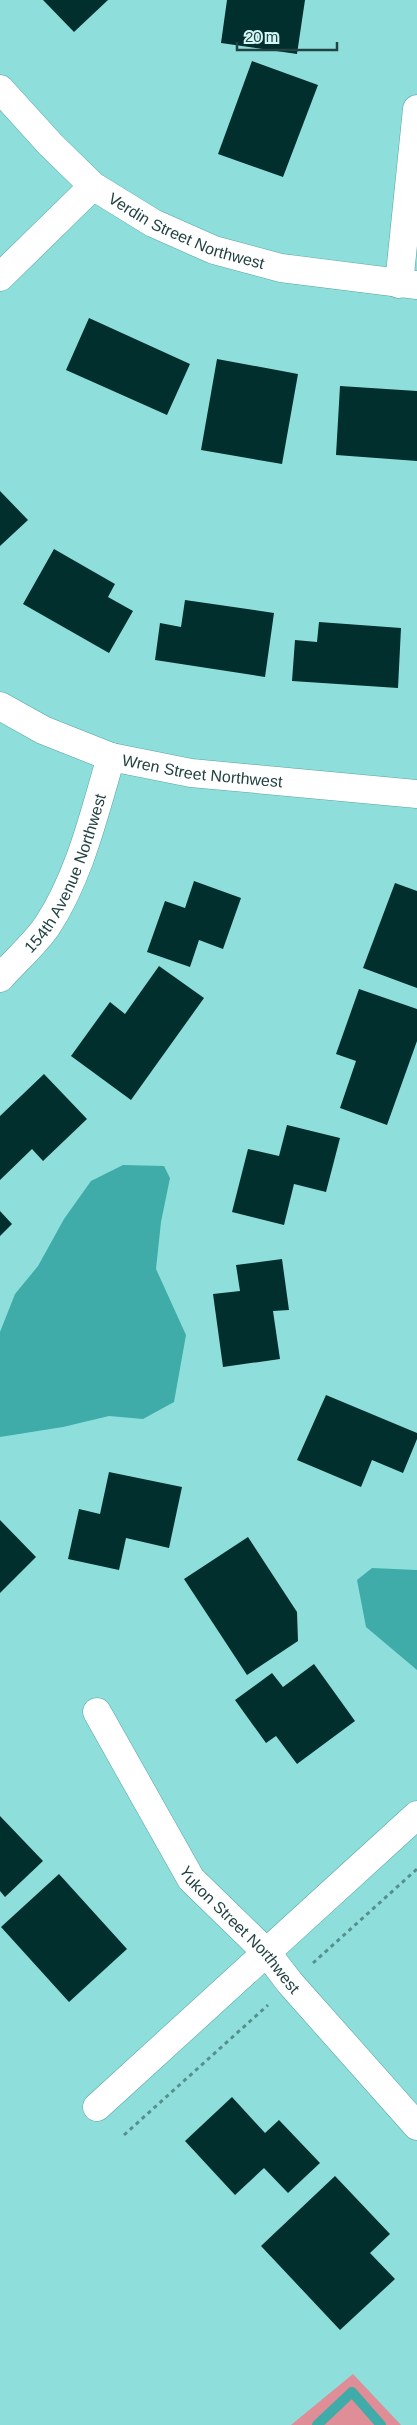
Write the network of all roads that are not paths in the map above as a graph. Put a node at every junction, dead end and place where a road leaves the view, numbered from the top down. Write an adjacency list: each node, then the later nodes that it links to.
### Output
1 (0, 89): 3 (street, Verdin Street Northwest)
2 (417, 109): 5 (street)
3 (93, 186): 4 (street); 5 (street, Verdin Street Northwest)
4 (0, 277)
5 (408, 285)
6 (0, 706): 7 (street, Wren Street Northwest)
7 (111, 757): 8 (street, Wren Street Northwest); 9 (street, 154th Avenue Northwest)
8 (417, 794)
9 (0, 978)
10 (97, 1712): 12 (street, Yukon Street Northwest)
11 (417, 1815): 12 (street)
12 (268, 1953): 13 (street); 14 (street, Yukon Street Northwest)
13 (97, 2107)
14 (417, 2126)

